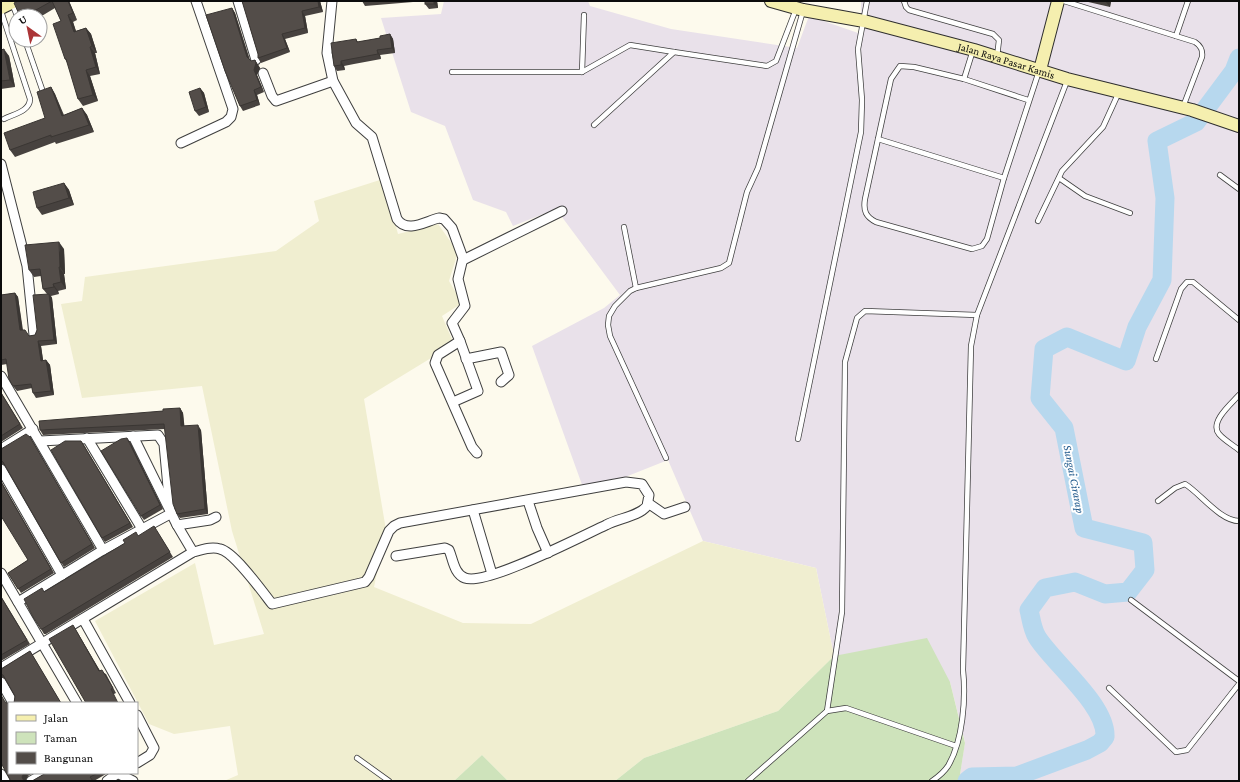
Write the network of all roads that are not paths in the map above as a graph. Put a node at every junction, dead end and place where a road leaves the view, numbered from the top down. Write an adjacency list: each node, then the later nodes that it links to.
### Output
1 (196, 1): 37 (street)
2 (238, 1): 21 (street)
3 (332, 1): 28 (street)
4 (771, 1): 12 (main road, Jalan Raya Pasar Kamis)
5 (867, 1): 15 (lane)
6 (904, 1): 20 (lane)
7 (1058, 1): 22 (main road)
8 (1064, 1): 11 (lane)
9 (1188, 1): 16 (lane)
10 (14, 2): 13 (main road)
11 (1074, 2): 16 (lane)
12 (800, 9): 15 (main road, Jalan Raya Pasar Kamis); 19 (lane); 48 (lane)
13 (1, 10): 33 (lane)
14 (584, 15): 24 (lane)
15 (864, 21): 18 (main road, Jalan Raya Pasar Kamis); 62 (lane)
16 (1176, 36): 32 (lane)
17 (28, 48): 30 (lane)
18 (974, 50): 20 (main road, Jalan Raya Pasar Kamis); 26 (lane)
19 (674, 52): 24 (lane); 34 (lane)
20 (997, 57): 22 (main road, Jalan Raya Pasar Kamis)
21 (256, 60)
22 (1040, 70): 27 (main road, Jalan Raya Pasar Kamis); 31 (lane)
23 (452, 72): 24 (lane)
24 (582, 72)
25 (263, 73): 28 (street)
26 (964, 79): 31 (lane); 36 (lane)
27 (1067, 79): 29 (main road, Jalan Raya Pasar Kamis); 49 (lane)
28 (333, 81): 47 (street)
29 (1119, 91): 32 (main road, Jalan Raya Pasar Kamis); 41 (lane)
30 (43, 92)
31 (1028, 100): 40 (lane)
32 (1187, 109): 35 (main road, Jalan Raya Pasar Kamis)
33 (4, 118)
34 (594, 125)
35 (1239, 126)
36 (878, 139): 40 (lane); 40 (lane)
37 (181, 143)
38 (1, 164): 51 (street)
39 (1220, 175): 42 (lane)
40 (1004, 178)
41 (1058, 178): 44 (lane); 45 (lane)
42 (1239, 189)
43 (562, 211): 47 (street)
44 (1130, 213)
45 (1038, 221)
46 (624, 227): 48 (lane)
47 (463, 260): 52 (street)
48 (636, 288): 67 (lane)
49 (977, 315): 97 (lane); 99 (lane)
50 (1239, 320): 54 (lane)
51 (34, 335)
52 (460, 341): 53 (street); 58 (street)
53 (466, 359): 56 (street); 58 (street)
54 (1156, 360)
55 (1, 376): 59 (street)
56 (501, 382)
57 (1239, 395): 65 (lane)
58 (453, 402): 66 (street)
59 (33, 429): 63 (street); 64 (street)
60 (133, 436): 61 (street); 74 (street); 74 (street)
61 (87, 438): 63 (street); 78 (street)
62 (798, 439)
63 (40, 441): 79 (street)
64 (1, 449)
65 (1239, 450)
66 (477, 453)
67 (666, 458)
68 (1, 468): 85 (street)
69 (528, 501): 71 (street); 73 (street); 81 (street)
70 (1158, 501): 76 (lane)
71 (648, 503): 72 (street); 81 (street)
72 (685, 507)
73 (474, 510): 80 (street); 84 (street)
74 (171, 511): 77 (street); 78 (street)
75 (216, 517): 77 (street)
76 (1239, 521)
77 (176, 525): 80 (street)
78 (142, 529): 79 (street)
79 (103, 550): 85 (street)
80 (193, 552): 88 (street)
81 (548, 553): 84 (street)
82 (396, 556): 84 (street)
83 (1, 573): 87 (street)
84 (492, 574)
85 (62, 575): 87 (street)
86 (1131, 600): 92 (lane)
87 (18, 602): 89 (street)
88 (83, 619): 89 (street); 96 (street)
89 (43, 643): 90 (street); 95 (street)
90 (1, 668)
91 (1, 682): 94 (street)
92 (1239, 682): 93 (lane)
93 (1109, 688)
94 (12, 702)
95 (76, 702)
96 (129, 702)
97 (827, 711): 99 (lane); 111 (lane)
98 (138, 716): 101 (street)
99 (956, 746): 112 (lane)
100 (357, 758): 110 (lane)
101 (138, 762)
102 (1, 774): 106 (street)
103 (43, 774): 107 (street)
104 (118, 774): 108 (street)
105 (121, 774): 109 (street)
106 (5, 781)
107 (32, 781)
108 (107, 781)
109 (133, 781)
110 (389, 781)
111 (748, 781)
112 (932, 781)

